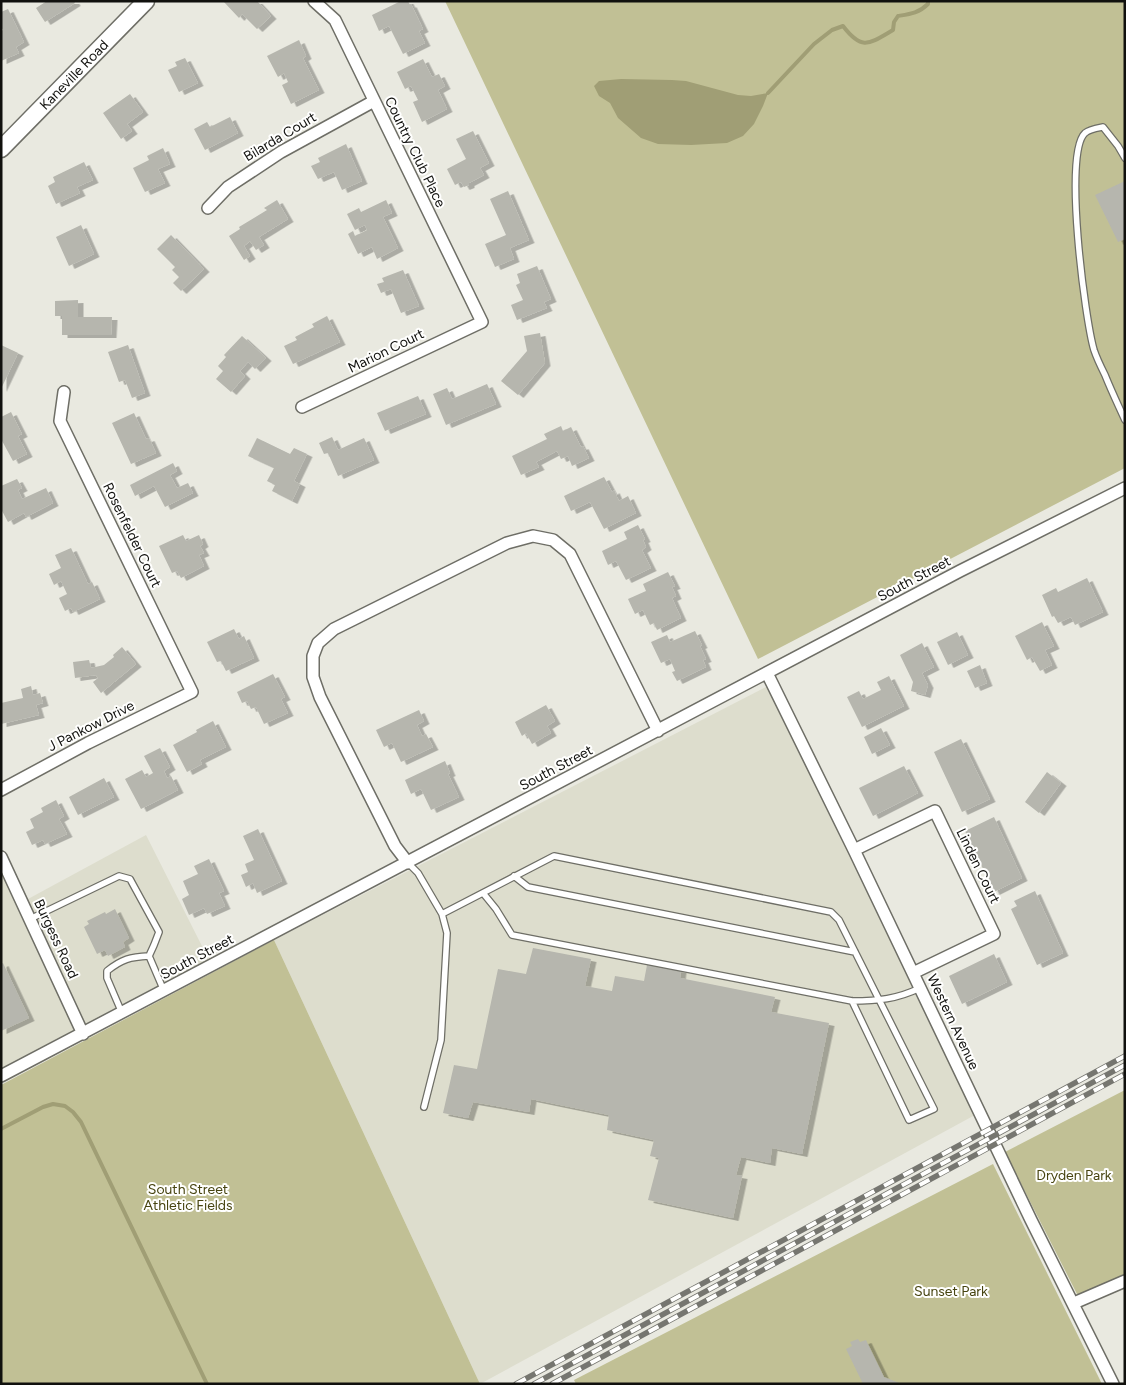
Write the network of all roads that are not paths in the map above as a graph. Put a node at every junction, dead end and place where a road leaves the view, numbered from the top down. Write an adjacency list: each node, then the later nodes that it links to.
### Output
1 (146, 1): 4 (main road, Kaneville Road)
2 (314, 1): 3 (street, Country Club Place)
3 (374, 101): 6 (street, Bilarda Court); 7 (street, Country Club Place)
4 (1, 149)
5 (1125, 158): 10 (lane)
6 (208, 208)
7 (482, 322): 9 (street, Marion Court)
8 (64, 392): 13 (street, Rosenfelder Court)
9 (302, 407)
10 (1125, 420)
11 (1125, 488): 12 (street, South Street)
12 (768, 673): 14 (street, South Street); 16 (street, Western Avenue)
13 (191, 689): 15 (street, J Pankow Drive)
14 (658, 731): 18 (street, South Street); 18 (street)
15 (1, 790)
16 (854, 850): 25 (street, Western Avenue); 25 (street, Linden Court)
17 (1, 857): 22 (street, Burgess Road)
18 (408, 863): 21 (lane); 27 (street, South Street)
19 (514, 876): 20 (lane); 23 (lane); 23 (lane)
20 (483, 892): 21 (lane); 29 (lane)
21 (442, 914): 33 (lane)
22 (30, 919): 24 (lane); 31 (street, Burgess Road)
23 (855, 952): 28 (lane)
24 (149, 956): 27 (lane); 30 (lane)
25 (913, 973): 26 (street, Western Avenue)
26 (920, 988): 28 (lane); 35 (street, Western Avenue)
27 (164, 991): 30 (street, South Street)
28 (879, 1000): 29 (lane); 29 (lane)
29 (852, 1002)
30 (122, 1013): 31 (street, South Street)
31 (83, 1034): 32 (street, South Street)
32 (1, 1076)
33 (424, 1107)
34 (1125, 1281): 35 (street)
35 (1074, 1303): 36 (street, Western Avenue)
36 (1113, 1384)

